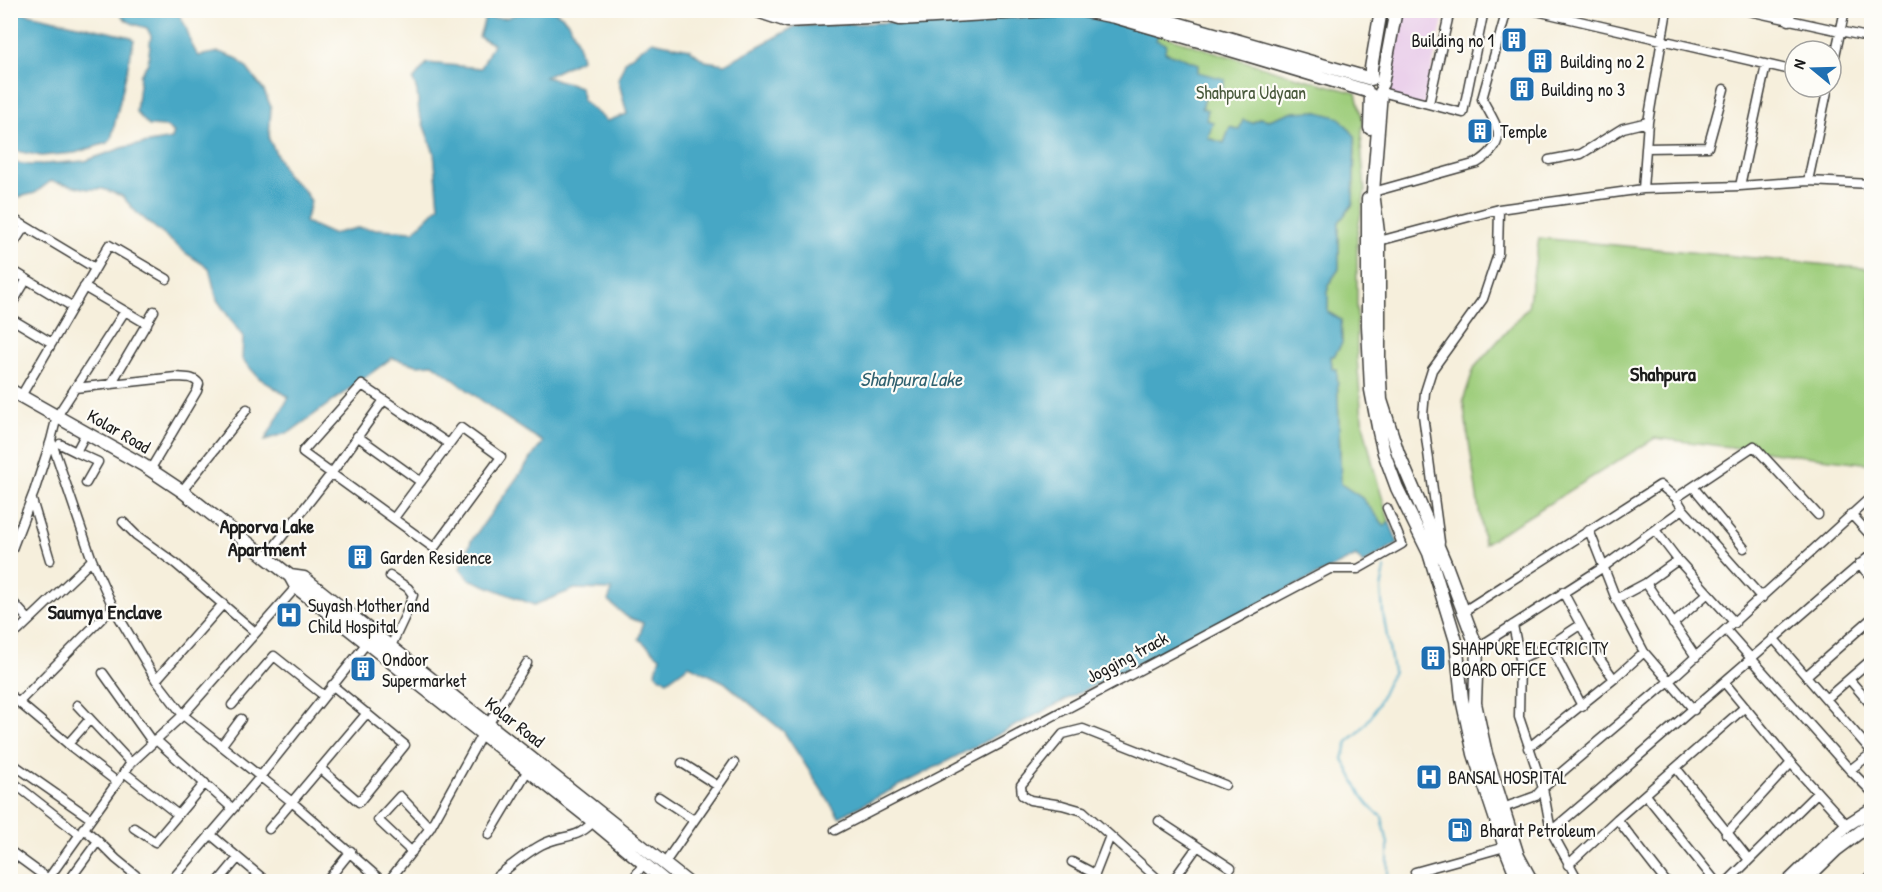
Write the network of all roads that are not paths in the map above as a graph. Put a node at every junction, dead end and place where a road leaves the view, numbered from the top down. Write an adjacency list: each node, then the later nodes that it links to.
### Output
1 (754, 10): 15 (street)
2 (1053, 10): 16 (street)
3 (1079, 10): 24 (street)
4 (1131, 10): 24 (street)
5 (1381, 10): 24 (street)
6 (1396, 10): 24 (street)
7 (1450, 10): 27 (street)
8 (1484, 10): 27 (street)
9 (1507, 10): 35 (street)
10 (1532, 10): 21 (street)
11 (1667, 10): 21 (street)
12 (1744, 10): 17 (street)
13 (1792, 10): 17 (street)
14 (1845, 10): 18 (street)
15 (772, 14): 16 (street)
16 (897, 14)
17 (1789, 21): 18 (street)
18 (1841, 31): 19 (street); 20 (street)
19 (1872, 38)
20 (1839, 39)
21 (1661, 40): 22 (street); 28 (street)
22 (1766, 64): 23 (street); 33 (street)
23 (1783, 68)
24 (1374, 88): 27 (street); 35 (street); 85 (street)
25 (1724, 89): 29 (street)
26 (1825, 99): 31 (street)
27 (1429, 103)
28 (1648, 122): 29 (street); 30 (street)
29 (1646, 148): 34 (street)
30 (1549, 160)
31 (1808, 181): 32 (street); 33 (street)
32 (1871, 184)
33 (1740, 186): 34 (street)
34 (1643, 189): 36 (street)
35 (1373, 192): 39 (street)
36 (1499, 209): 39 (street); 85 (street)
37 (10, 217): 38 (street)
38 (25, 226): 40 (street); 41 (street)
39 (1379, 241): 85 (street)
40 (10, 249)
41 (95, 268): 44 (street); 45 (street)
42 (10, 269): 43 (street)
43 (27, 279): 46 (street); 47 (street)
44 (167, 279)
45 (84, 287): 47 (street); 48 (street)
46 (10, 307)
47 (73, 307): 52 (street)
48 (125, 311): 51 (street); 54 (street)
49 (154, 311): 51 (street)
50 (10, 318): 52 (street)
51 (147, 324): 53 (street)
52 (52, 343): 55 (street)
53 (111, 384): 54 (street); 65 (street)
54 (75, 388): 58 (street)
55 (13, 391): 58 (street, Kolar Road)
56 (384, 400): 60 (street); 63 (street); 66 (street)
57 (247, 409): 70 (street)
58 (57, 417): 59 (street, Kolar Road); 61 (street)
59 (86, 433): 64 (street); 65 (street, Kolar Road)
60 (357, 436): 66 (street); 67 (street)
61 (51, 440): 73 (street); 89 (street)
62 (60, 444): 64 (street)
63 (449, 444): 67 (street); 78 (street)
64 (76, 452): 68 (street)
65 (150, 470): 70 (street, Kolar Road)
66 (331, 474): 78 (street); 87 (street)
67 (421, 482): 78 (street)
68 (86, 483)
69 (1694, 488): 72 (street); 77 (street); 83 (street)
70 (182, 491): 87 (street, Kolar Road)
71 (1872, 496): 76 (street)
72 (1676, 498): 75 (street); 80 (street)
73 (32, 500): 84 (street); 88 (street)
74 (1387, 508): 189 (street, Jogging track)
75 (1683, 509): 81 (street); 99 (street)
76 (1851, 514): 82 (street); 99 (street)
77 (1818, 515)
78 (394, 518)
79 (123, 522): 102 (street)
80 (1589, 530): 92 (street); 104 (street)
81 (1655, 530): 90 (street); 92 (street)
82 (1872, 537)
83 (1744, 548)
84 (10, 554)
85 (1435, 554): 104 (street); 198 (street)
86 (1872, 554): 91 (street)
87 (266, 557): 95 (street, Kolar Road)
88 (50, 560)
89 (92, 560): 103 (street); 106 (street)
90 (1678, 561): 96 (street); 98 (street)
91 (1859, 564): 94 (street); 115 (street)
92 (1602, 568): 97 (street); 101 (street)
93 (390, 576): 117 (street)
94 (1872, 578)
95 (297, 580): 112 (street); 114 (street, Kolar Road)
96 (1646, 583): 101 (street); 108 (street)
97 (1563, 592): 109 (street); 110 (street)
98 (1707, 594): 107 (street); 108 (street)
99 (1762, 598): 107 (street)
100 (10, 599): 106 (street)
101 (1616, 599): 119 (street)
102 (223, 604): 112 (street); 129 (street)
103 (113, 607): 129 (street); 136 (street)
104 (1464, 611): 118 (street)
105 (1872, 618): 126 (street)
106 (29, 620): 113 (street)
107 (1735, 623): 111 (street)
108 (1672, 624): 120 (street)
109 (1513, 625): 118 (street); 122 (street)
110 (1580, 625): 116 (street); 127 (street)
111 (1726, 630): 120 (street); 121 (street)
112 (255, 632): 144 (street)
113 (14, 635)
114 (371, 638): 117 (street, Kolar Road); 132 (street); 147 (street, Kolar Road)
115 (1773, 638): 121 (street); 126 (street)
116 (1550, 645): 122 (street); 139 (street)
117 (391, 646): 147 (street, Kolar Road)
118 (1477, 648): 176 (street)
119 (1644, 652): 127 (street); 130 (street)
120 (1696, 657): 130 (street)
121 (1750, 658): 131 (street); 161 (street)
122 (1520, 659): 151 (street)
123 (1872, 659): 128 (street)
124 (527, 663): 147 (street)
125 (103, 673): 148 (street)
126 (1806, 676): 135 (street)
127 (1614, 679): 139 (street)
128 (1849, 679): 135 (street); 140 (street)
129 (156, 680): 144 (street)
130 (1668, 682): 142 (street); 169 (street)
131 (1724, 682): 141 (street); 142 (street)
132 (332, 685): 134 (street); 143 (street)
133 (10, 695): 136 (street)
134 (323, 695): 138 (street); 163 (street)
135 (1826, 699): 152 (street)
136 (19, 702): 149 (street)
137 (77, 705): 145 (street)
138 (232, 705)
139 (1582, 706): 151 (street)
140 (1872, 706)
141 (1745, 707): 156 (street); 159 (street)
142 (1694, 710): 191 (street)
143 (367, 713): 158 (street); 158 (street)
144 (183, 715): 148 (street); 150 (street)
145 (90, 719): 149 (street); 154 (street)
146 (241, 719): 150 (street)
147 (485, 729): 160 (street, Kolar Road); 179 (street, Kolar Road); 187 (street)
148 (154, 741): 154 (street); 166 (street)
149 (68, 744): 165 (street)
150 (221, 746): 163 (street)
151 (1528, 748): 169 (street)
152 (1872, 752): 161 (street)
153 (10, 762): 180 (street)
154 (131, 763): 162 (street)
155 (682, 763): 168 (street)
156 (1791, 763): 171 (street); 193 (street)
157 (734, 764): 168 (street)
158 (320, 768): 174 (street)
159 (1676, 768): 172 (street); 193 (street)
160 (528, 770): 179 (street, Kolar Road); 194 (street)
161 (1850, 770): 170 (street)
162 (124, 772): 165 (street); 178 (street)
163 (260, 777): 174 (street); 175 (street)
164 (10, 780): 190 (street)
165 (117, 782): 180 (street)
166 (205, 783): 175 (street); 178 (street)
167 (1225, 785): 195 (street)
168 (718, 786): 182 (street)
169 (1543, 788): 176 (street); 191 (street)
170 (1872, 792)
171 (1817, 793): 185 (street); 203 (street)
172 (1646, 795): 181 (street); 230 (street)
173 (658, 797): 182 (street)
174 (291, 802): 188 (street); 200 (street)
175 (232, 808): 192 (street)
176 (1503, 808): 227 (street)
177 (1872, 809): 185 (street)
178 (177, 814): 186 (street)
179 (597, 817): 205 (street, Kolar Road); 206 (street, Kolar Road); 220 (street)
180 (90, 818): 190 (street)
181 (1617, 819): 207 (street); 229 (street)
182 (694, 820): 206 (street)
183 (1159, 821): 197 (street)
184 (1872, 823): 233 (street)
185 (1847, 825): 232 (street)
186 (134, 828)
187 (430, 828): 201 (street); 201 (street)
188 (269, 829)
189 (835, 830)
190 (81, 831): 196 (street); 212 (street)
191 (1551, 831): 207 (street)
192 (210, 834): 202 (street); 216 (street)
193 (1726, 834): 203 (street)
194 (489, 836)
195 (1110, 836): 210 (street); 224 (street)
196 (98, 841): 213 (street); 215 (street)
197 (1197, 847): 208 (street); 225 (street)
198 (1504, 847): 209 (street); 226 (street)
199 (10, 851): 212 (street)
200 (351, 851): 218 (street); 219 (street)
201 (412, 852): 219 (street)
202 (238, 858): 214 (street); 217 (street)
203 (1749, 860): 231 (street)
204 (1072, 862): 210 (street)
205 (644, 863): 221 (street); 222 (street, Kolar Road)
206 (664, 864): 223 (street, Kolar Road)
207 (1568, 865): 228 (street)
208 (1232, 868)
209 (1415, 872)
210 (1094, 878)
211 (1872, 879): 234 (street)
212 (50, 880)
213 (143, 881)
214 (265, 881)
215 (68, 882)
216 (170, 882)
217 (218, 882)
218 (326, 882)
219 (386, 882)
220 (490, 882)
221 (631, 882)
222 (666, 882)
223 (687, 882)
224 (1161, 882)
225 (1172, 882)
226 (1519, 882)
227 (1532, 882)
228 (1579, 882)
229 (1666, 882)
230 (1716, 882)
231 (1727, 882)
232 (1788, 882)
233 (1803, 882)
234 (1865, 882)

